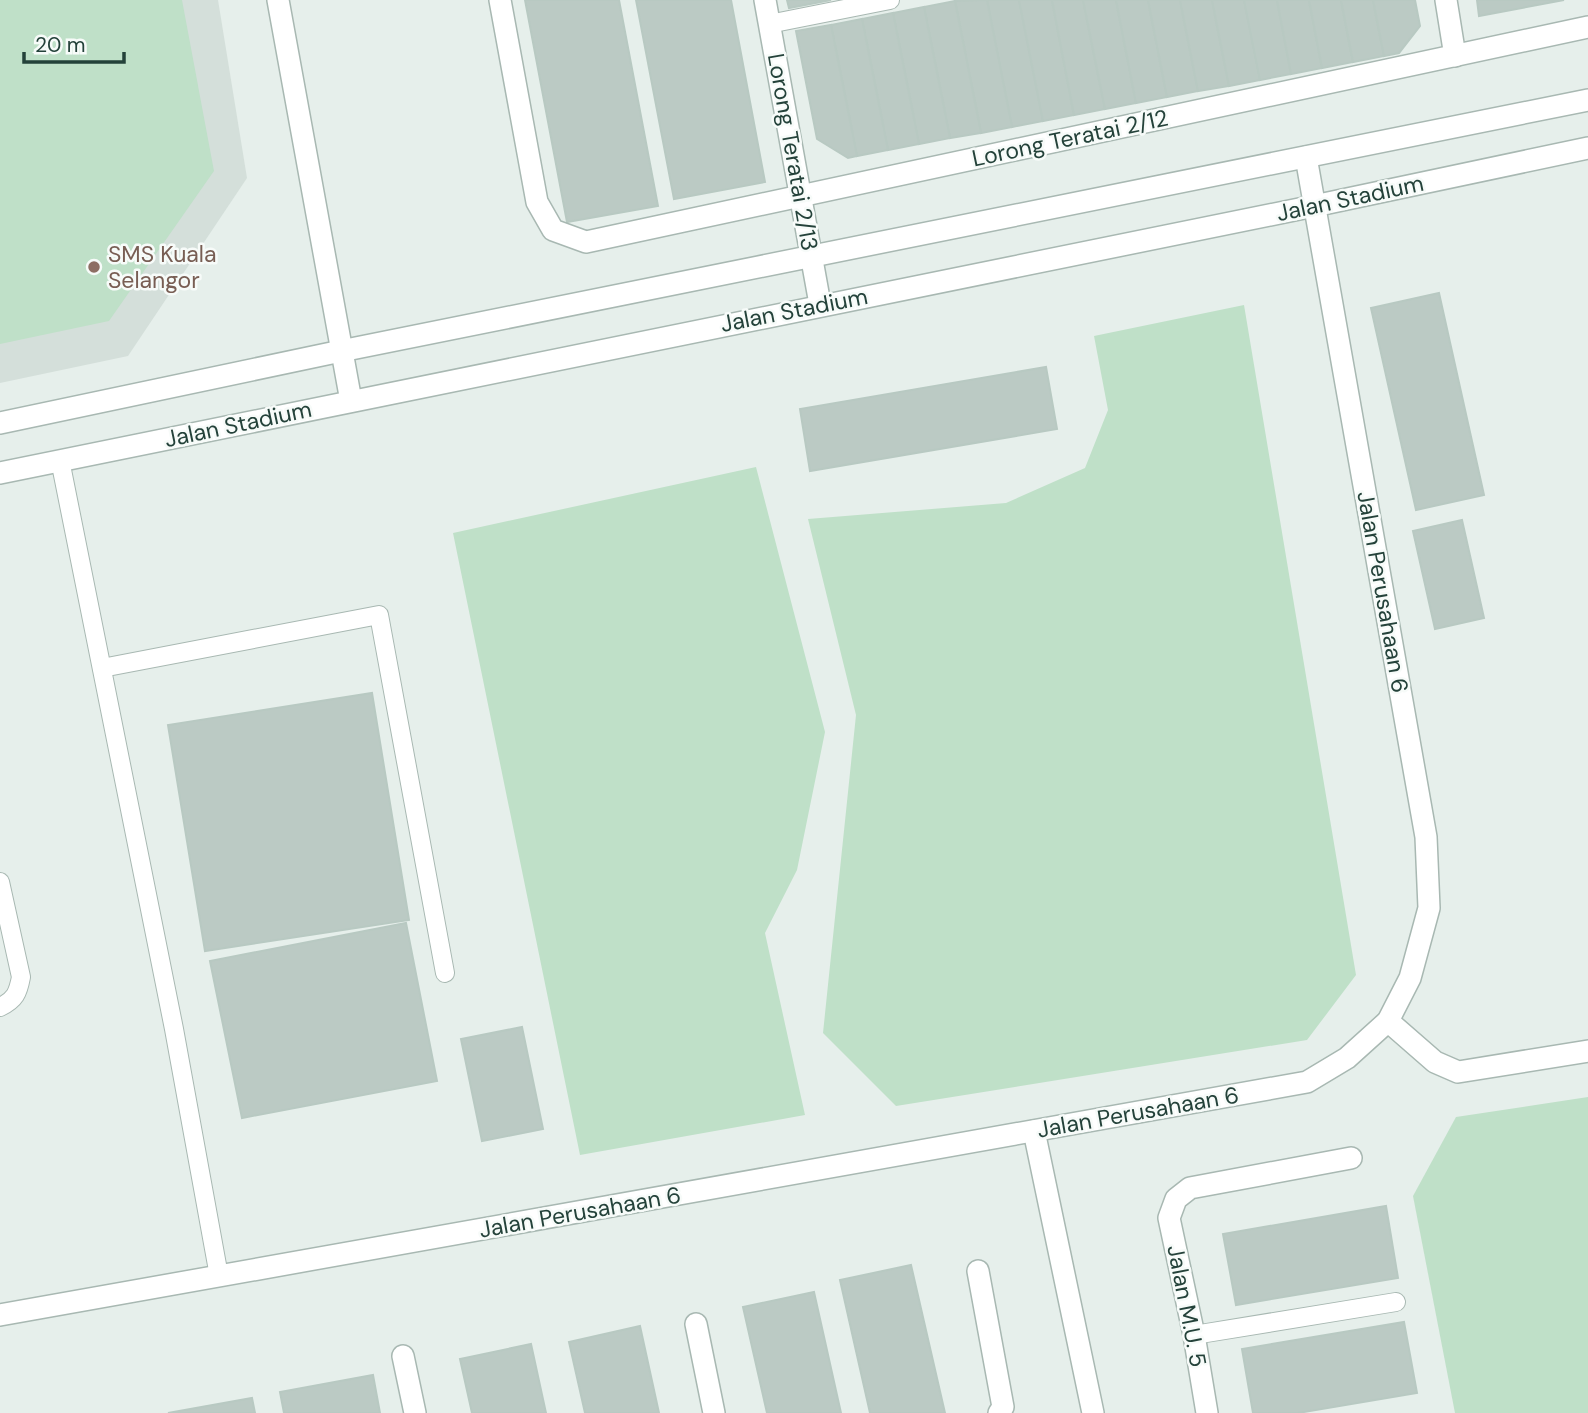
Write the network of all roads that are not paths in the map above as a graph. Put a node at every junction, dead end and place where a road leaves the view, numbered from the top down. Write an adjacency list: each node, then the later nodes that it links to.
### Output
1 (278, 0): 16 (street)
2 (500, 0): 12 (street, Lorong Teratai 2/12)
3 (765, 0): 6 (street, Lorong Teratai 2/13)
4 (890, 0): 6 (lane)
5 (1446, 0): 8 (street)
6 (769, 24): 12 (street, Lorong Teratai 2/13)
7 (1588, 27): 8 (street, Lorong Teratai 2/12)
8 (1455, 56): 12 (street, Lorong Teratai 2/12)
9 (1588, 100): 11 (street)
10 (1588, 148): 13 (street, Jalan Stadium)
11 (1306, 157): 13 (street, Jalan Perusahaan 6); 14 (street)
12 (801, 196): 14 (street, Lorong Teratai 2/13)
13 (1314, 206): 15 (street, Jalan Stadium); 25 (street, Jalan Perusahaan 6)
14 (812, 256): 15 (street, Lorong Teratai 2/13); 16 (street)
15 (820, 304): 17 (street, Jalan Stadium)
16 (341, 351): 17 (street); 18 (street)
17 (351, 401): 19 (street, Jalan Stadium)
18 (0, 423)
19 (60, 460): 20 (street, Jalan Stadium); 21 (lane)
20 (0, 473)
21 (102, 667): 23 (lane); 30 (lane)
22 (0, 882): 24 (lane)
23 (444, 973)
24 (0, 1007)
25 (1388, 1021): 26 (street); 27 (street, Jalan Perusahaan 6)
26 (1588, 1051)
27 (1034, 1131): 30 (street, Jalan Perusahaan 6); 39 (street)
28 (1351, 1158): 34 (street, Jalan M.U. 5)
29 (978, 1271): 38 (street)
30 (219, 1276): 32 (street, Jalan Perusahaan 6)
31 (1396, 1302): 34 (lane)
32 (0, 1315)
33 (696, 1324): 37 (street)
34 (1194, 1335): 40 (street, Jalan M.U. 5)
35 (403, 1356): 36 (street)
36 (415, 1413)
37 (714, 1413)
38 (999, 1413)
39 (1093, 1413)
40 (1207, 1413)

